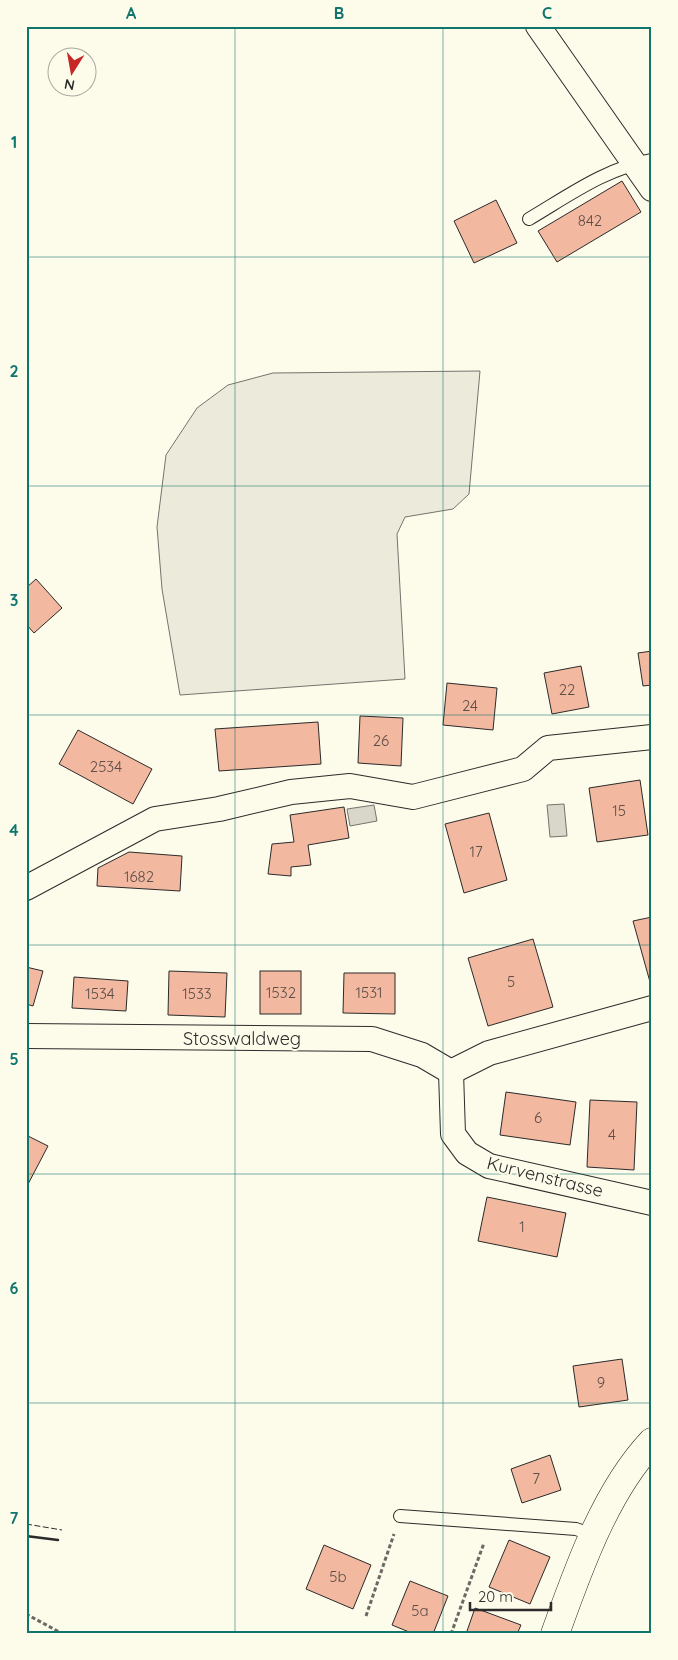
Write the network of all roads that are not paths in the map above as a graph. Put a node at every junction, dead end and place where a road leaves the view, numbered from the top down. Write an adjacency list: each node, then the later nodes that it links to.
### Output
1 (538, 26): 2 (street)
2 (643, 161): 3 (street); 4 (lane)
3 (652, 189)
4 (529, 219)
5 (652, 737): 6 (street)
6 (26, 888)
7 (652, 1008): 9 (street)
8 (26, 1036): 9 (street, Stosswaldweg)
9 (451, 1072): 10 (street, Kurvenstrasse)
10 (652, 1203)
11 (652, 1442): 13 (street)
12 (400, 1516): 13 (lane)
13 (594, 1535): 14 (street)
14 (555, 1634)

